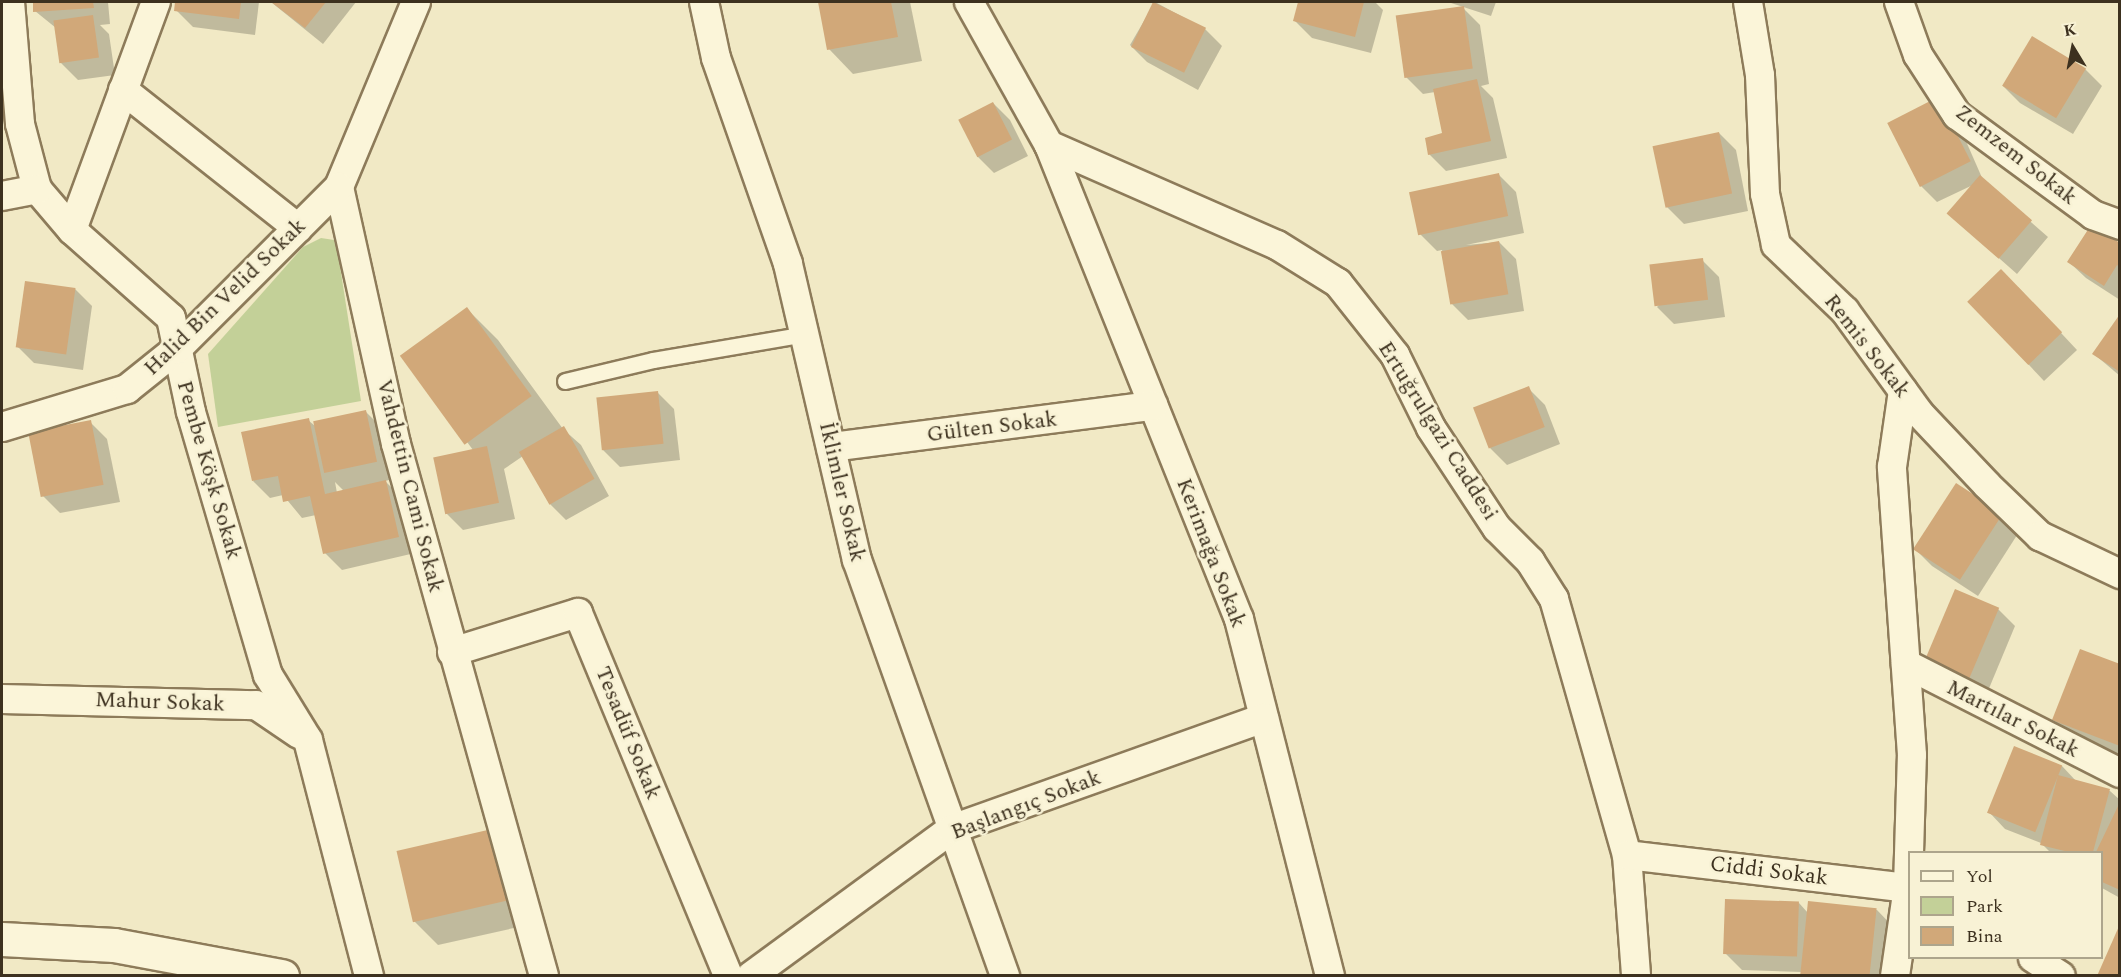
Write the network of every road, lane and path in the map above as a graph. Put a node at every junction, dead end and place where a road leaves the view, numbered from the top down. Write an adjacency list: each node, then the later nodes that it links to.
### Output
1 (10, 2): 9 (street, Pembe Köşk Sokak)
2 (156, 2): 8 (street)
3 (416, 2): 11 (street)
4 (704, 2): 17 (street, İklimler Sokak)
5 (969, 2): 10 (street)
6 (1748, 2): 20 (street, Remis Sokak)
7 (1899, 2): 14 (street, Zemzem Sokak)
8 (123, 90): 15 (street); 16 (street)
9 (10, 120): 12 (street, Pembe Köşk Sokak)
10 (1050, 145): 21 (street, Kerimağa Sokak); 33 (street, Ertuğrulgazi Caddesi)
11 (339, 187): 15 (street, Halid Bin Velid Sokak); 25 (street, Vahdettin Cami Sokak)
12 (38, 189): 13 (street); 16 (street, Pembe Köşk Sokak)
13 (2, 196)
14 (2120, 225)
15 (298, 228): 18 (street, Halid Bin Velid Sokak)
16 (72, 230): 18 (street, Pembe Köşk Sokak)
17 (805, 333): 19 (lane); 23 (street, İklimler Sokak)
18 (177, 349): 22 (street, Halid Bin Velid Sokak); 29 (street, Pembe Köşk Sokak)
19 (565, 381)
20 (1903, 391): 24 (street, Remis Sokak); 26 (street)
21 (1153, 406): 23 (street, Gülten Sokak); 28 (street, Kerimağa Sokak)
22 (2, 427)
23 (831, 447): 31 (street, İklimler Sokak)
24 (2120, 574)
25 (452, 652): 40 (street, Vahdettin Cami Sokak); 41 (street, Tesadüf Sokak)
26 (1906, 664): 30 (street, Martılar Sokak); 32 (street)
27 (2, 699): 29 (street, Mahur Sokak)
28 (1264, 718): 31 (street, Başlangıç Sokak); 44 (street, Kerimağa Sokak)
29 (308, 740): 39 (street, Pembe Köşk Sokak)
30 (2120, 773)
31 (952, 829): 42 (street, Başlangıç Sokak); 43 (street, İklimler Sokak)
32 (1910, 851)
33 (1627, 855): 34 (street, Ciddi Sokak); 45 (street, Ertuğrulgazi Caddesi)
34 (1908, 887)
35 (1908, 893): 46 (street)
36 (2, 939): 38 (street)
37 (2036, 959): 47 (street)
38 (282, 975)
39 (369, 975)
40 (544, 975)
41 (728, 975)
42 (751, 975)
43 (1005, 975)
44 (1330, 975)
45 (1636, 975)
46 (1895, 975)
47 (2061, 975)

